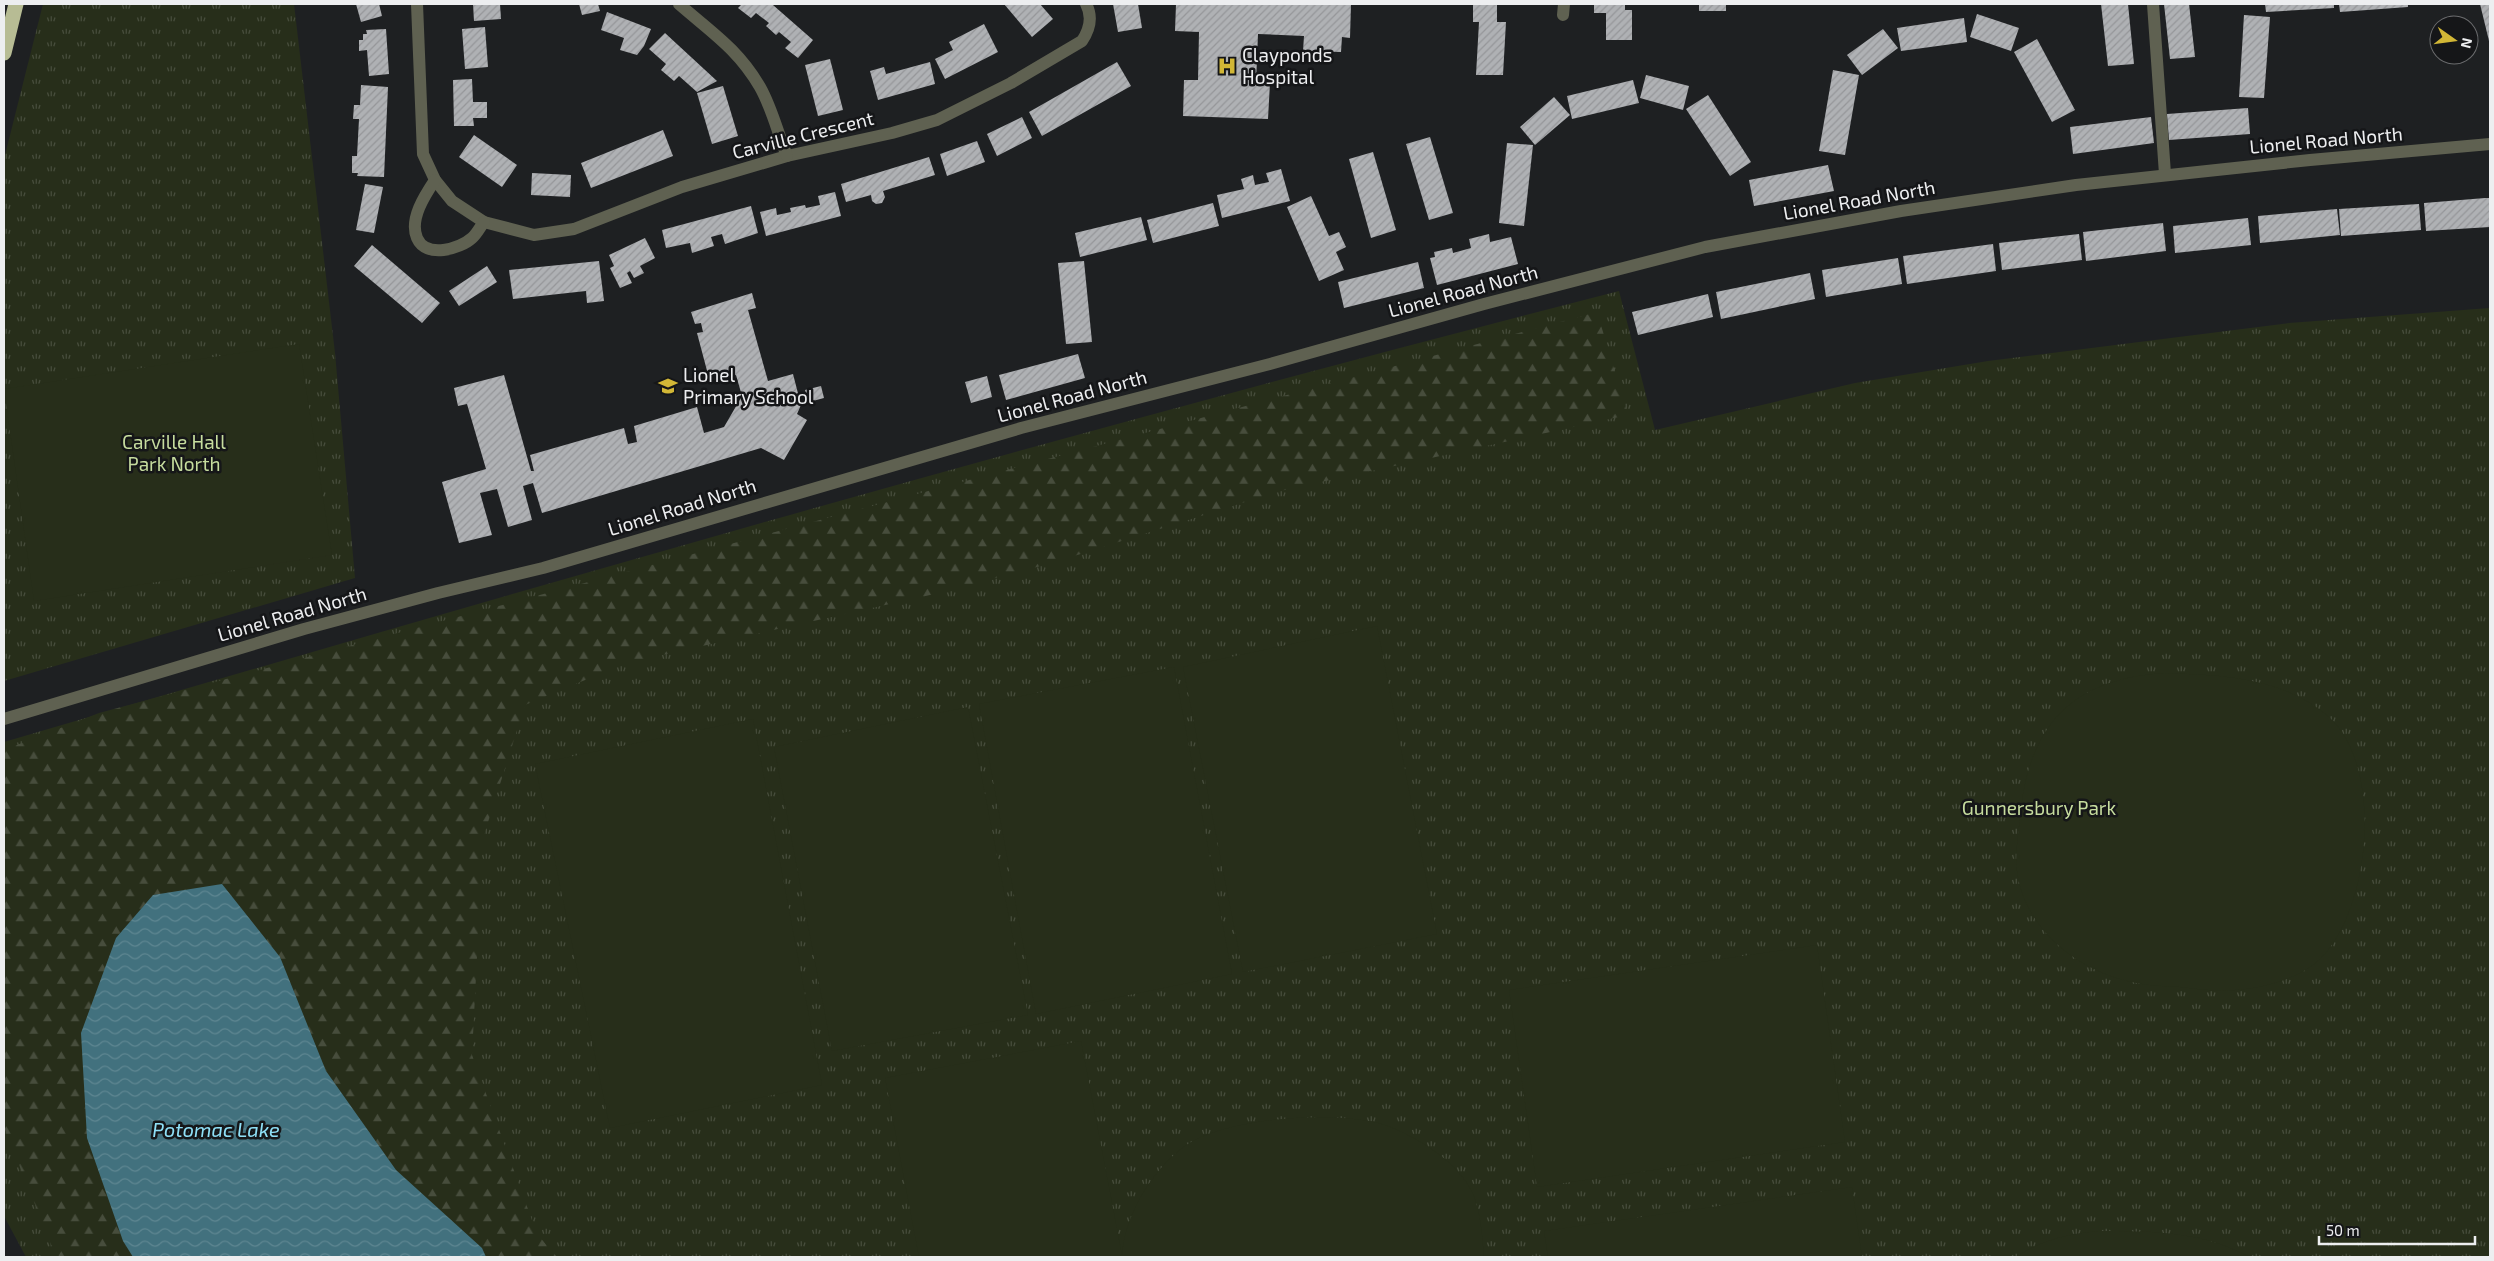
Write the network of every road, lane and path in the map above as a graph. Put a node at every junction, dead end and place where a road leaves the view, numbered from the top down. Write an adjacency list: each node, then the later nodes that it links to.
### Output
1 (16, 4): 6 (highway)
2 (417, 4): 10 (street, Carville Crescent)
3 (679, 4): 8 (street)
4 (1086, 4): 8 (street, Carville Crescent)
5 (2153, 4): 9 (street)
6 (4, 53)
7 (2490, 144): 9 (street, Lionel Road North)
8 (787, 156): 11 (street, Carville Crescent)
9 (2165, 174): 12 (street, Lionel Road North)
10 (435, 180): 11 (street, Carville Crescent); 11 (street)
11 (484, 222)
12 (4, 719)

